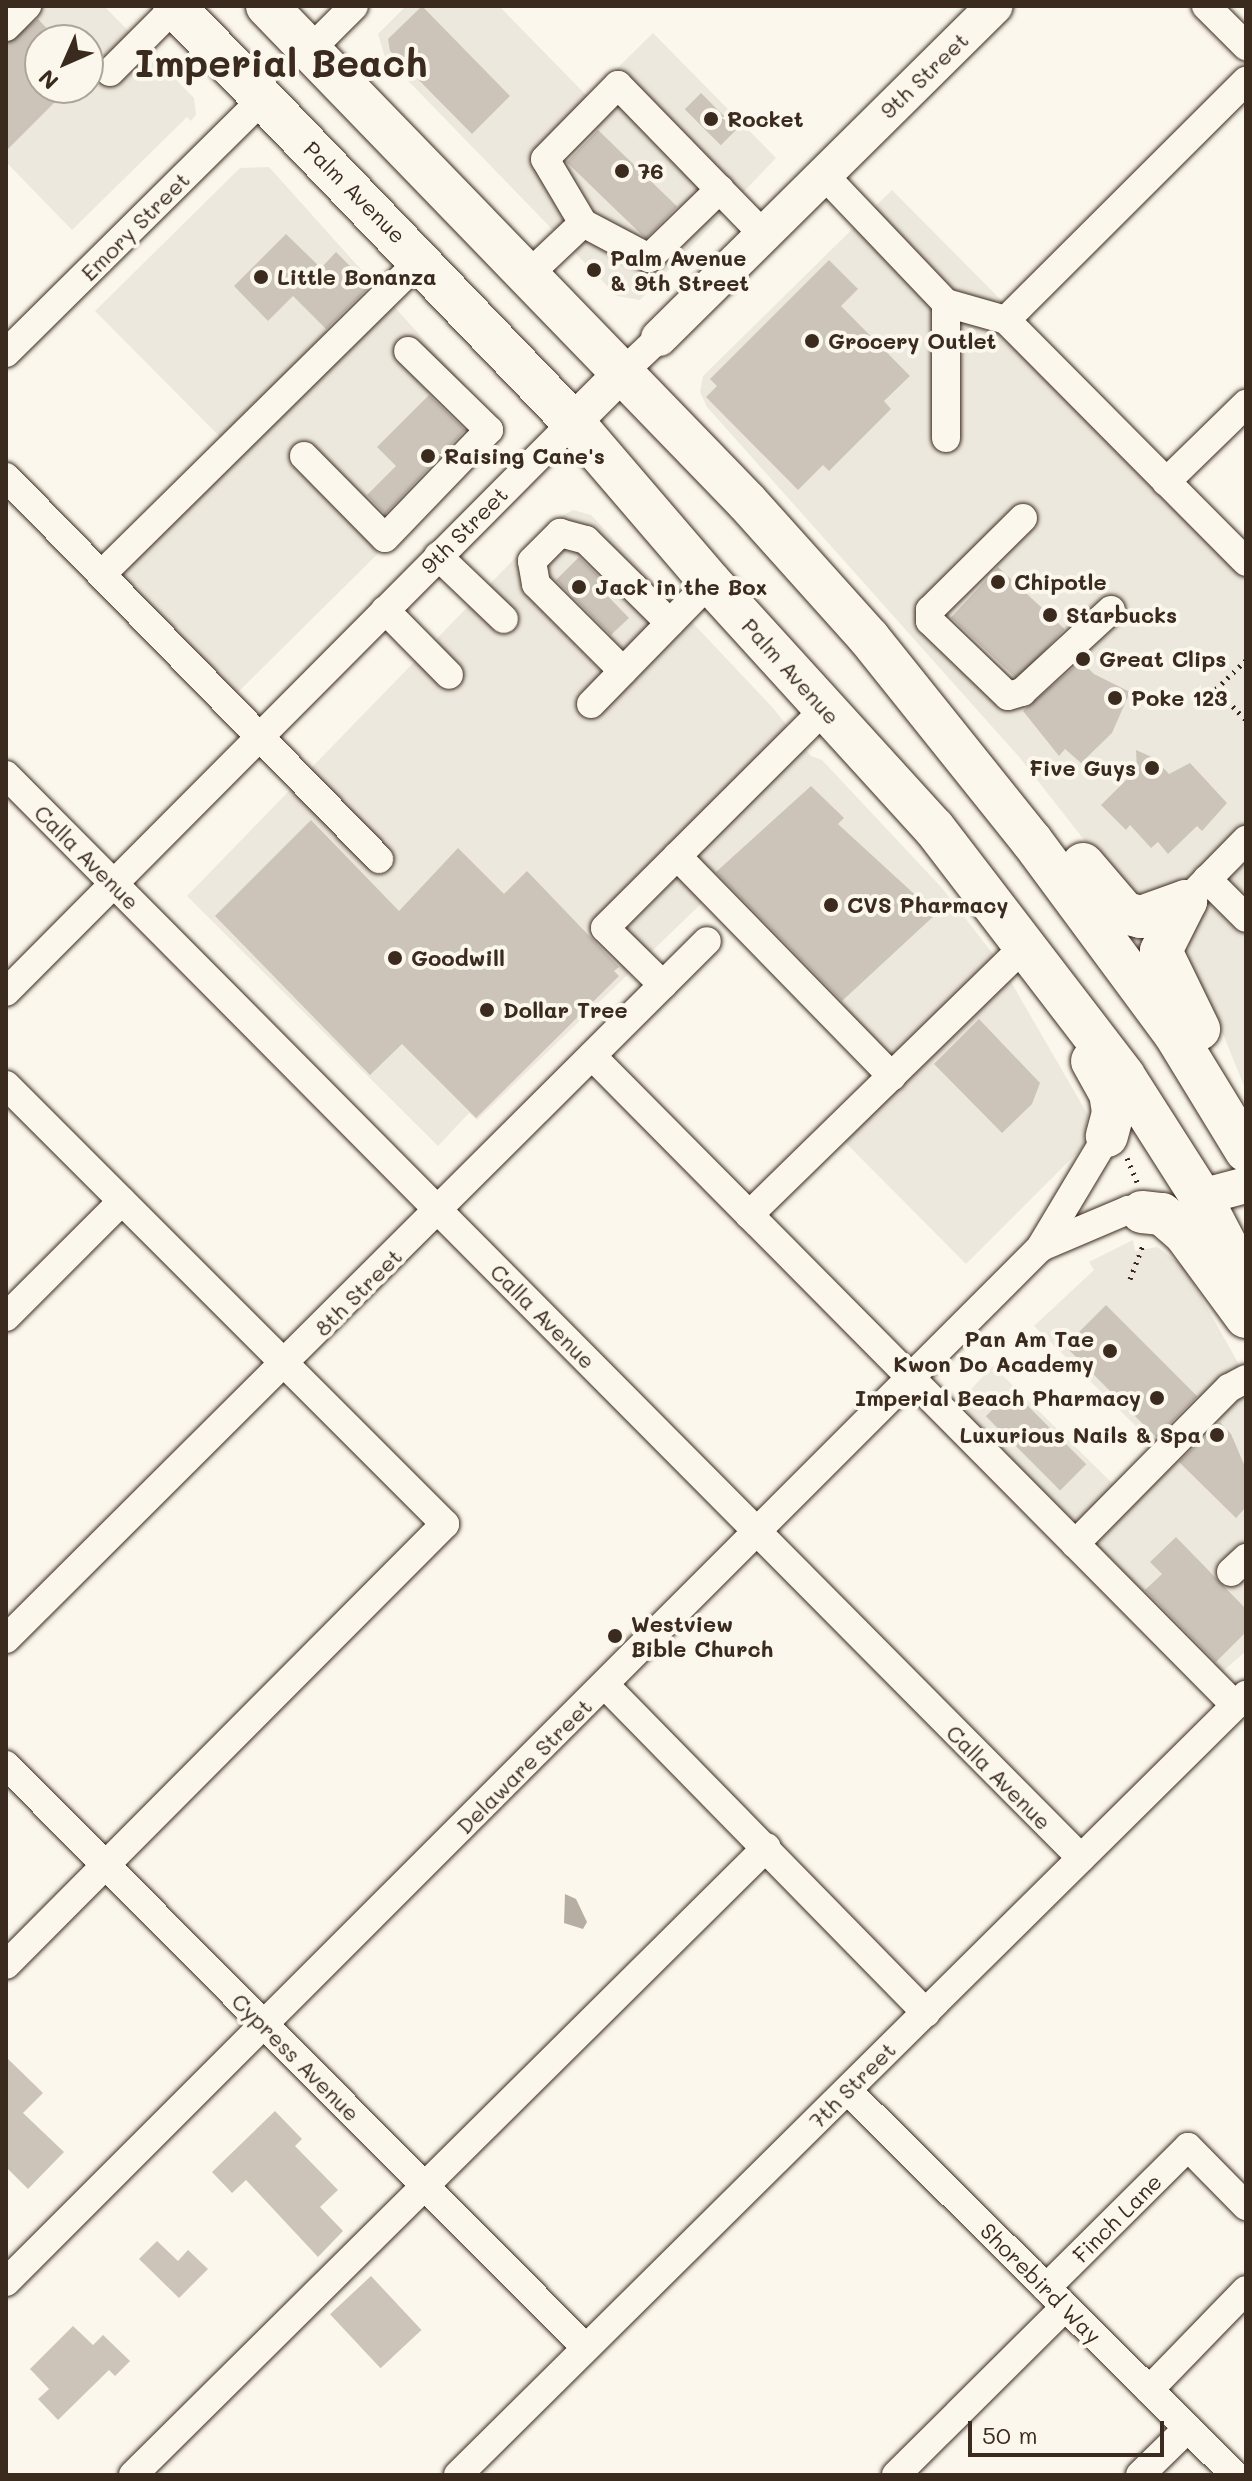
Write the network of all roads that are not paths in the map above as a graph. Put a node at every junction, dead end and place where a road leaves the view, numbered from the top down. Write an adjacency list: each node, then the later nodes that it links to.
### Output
1 (27, 6): 7 (street)
2 (267, 6): 9 (highway)
3 (354, 6): 9 (street)
4 (995, 6): 13 (main road, 9th Street)
5 (1206, 6): 8 (street)
6 (175, 7): 10 (street); 12 (highway, Palm Avenue)
7 (6, 27)
8 (1246, 46)
9 (310, 50): 18 (highway)
10 (110, 72)
11 (1246, 81): 20 (street)
12 (263, 99): 17 (highway, Palm Avenue); 23 (street, Emory Street)
13 (823, 174): 16 (main road, 9th Street); 19 (street)
14 (720, 189): 15 (street); 15 (street); 16 (street)
15 (583, 223): 18 (street)
16 (763, 234): 21 (main road, 9th Street)
17 (421, 259): 26 (highway, Palm Avenue); 34 (street)
18 (527, 276): 24 (highway)
19 (946, 303): 20 (street); 27 (street)
20 (1006, 320): 30 (street)
21 (659, 338): 24 (street, 9th Street)
22 (408, 351): 28 (street)
23 (6, 353)
24 (622, 373): 26 (main road, 9th Street); 40 (highway)
25 (1246, 404): 30 (street)
26 (573, 422): 32 (street, 9th Street); 35 (highway, Palm Avenue)
27 (946, 438)
28 (304, 456)
29 (6, 477): 34 (street)
30 (1166, 482): 33 (street)
31 (1023, 518): 37 (street)
32 (438, 556): 36 (street, 9th Street); 38 (street)
33 (1246, 562)
34 (102, 574): 45 (street)
35 (710, 582): 39 (street); 44 (highway, Palm Avenue)
36 (385, 610): 42 (street); 45 (street, 9th Street)
37 (1111, 610)
38 (504, 619)
39 (670, 623): 41 (street); 41 (street)
40 (869, 638): 51 (highway); 60 (highway)
41 (623, 671): 43 (street)
42 (449, 675)
43 (591, 704)
44 (825, 709): 48 (street); 54 (highway, Palm Avenue)
45 (261, 735): 49 (street); 50 (street, 9th Street)
46 (6, 775): 50 (street, Calla Avenue)
47 (1246, 840): 51 (street)
48 (677, 856): 56 (street); 59 (street)
49 (379, 859)
50 (114, 885): 57 (street, 9th Street); 67 (street, Calla Avenue)
51 (1196, 890): 52 (street); 60 (highway)
52 (1246, 918)
53 (707, 941): 56 (street, 8th Street)
54 (1025, 946): 55 (highway, Palm Avenue); 59 (street)
55 (1057, 983): 63 (highway); 65 (highway, Palm Avenue)
56 (663, 985): 58 (street, 8th Street)
57 (6, 992)
58 (592, 1056): 67 (street, 8th Street); 68 (street)
59 (892, 1076): 68 (street)
60 (1207, 1084): 62 (highway)
61 (6, 1085): 66 (street)
62 (1240, 1135)
63 (1116, 1145): 70 (street, Delaware Street)
64 (1246, 1185): 65 (main road)
65 (1201, 1197): 71 (highway, Palm Avenue)
66 (122, 1201): 72 (street); 74 (street)
67 (438, 1212): 74 (street, 8th Street); 77 (street, Calla Avenue)
68 (749, 1215): 75 (street)
69 (1142, 1215): 70 (street, Delaware Street); 73 (highway)
70 (1040, 1248): 75 (street, Delaware Street)
71 (1246, 1283)
72 (6, 1317)
73 (1246, 1317)
74 (284, 1364): 79 (street, 8th Street); 85 (street)
75 (911, 1379): 77 (street, Delaware Street); 78 (street)
76 (1246, 1379): 78 (street)
77 (758, 1533): 80 (street, Delaware Street); 84 (street, Calla Avenue)
78 (1075, 1544): 81 (street)
79 (6, 1639)
80 (605, 1685): 83 (street); 88 (street, Delaware Street)
81 (1241, 1700): 84 (street, 7th Street)
82 (6, 1765): 85 (street, Cypress Avenue)
83 (767, 1847): 87 (street); 90 (street)
84 (1081, 1858): 87 (street, 7th Street)
85 (106, 1866): 86 (street); 88 (street, Cypress Avenue)
86 (6, 1965)
87 (926, 2013): 89 (street, 7th Street)
88 (264, 2025): 90 (street, Cypress Avenue); 92 (street, Delaware Street)
89 (847, 2090): 94 (street, Shorebird Way); 95 (street, 7th Street)
90 (425, 2186): 95 (street, Cypress Avenue); 98 (street)
91 (1246, 2206): 94 (street, Finch Lane)
92 (6, 2282)
93 (1246, 2290): 96 (street)
94 (1055, 2298): 96 (street, Shorebird Way); 100 (street, Finch Lane)
95 (586, 2348): 99 (street, 7th Street)
96 (1149, 2390): 97 (street, Shorebird Way)
97 (1188, 2428): 101 (street); 102 (street, Shorebird Way)
98 (133, 2475)
99 (458, 2475)
100 (896, 2475)
101 (1140, 2475)
102 (1235, 2475)

